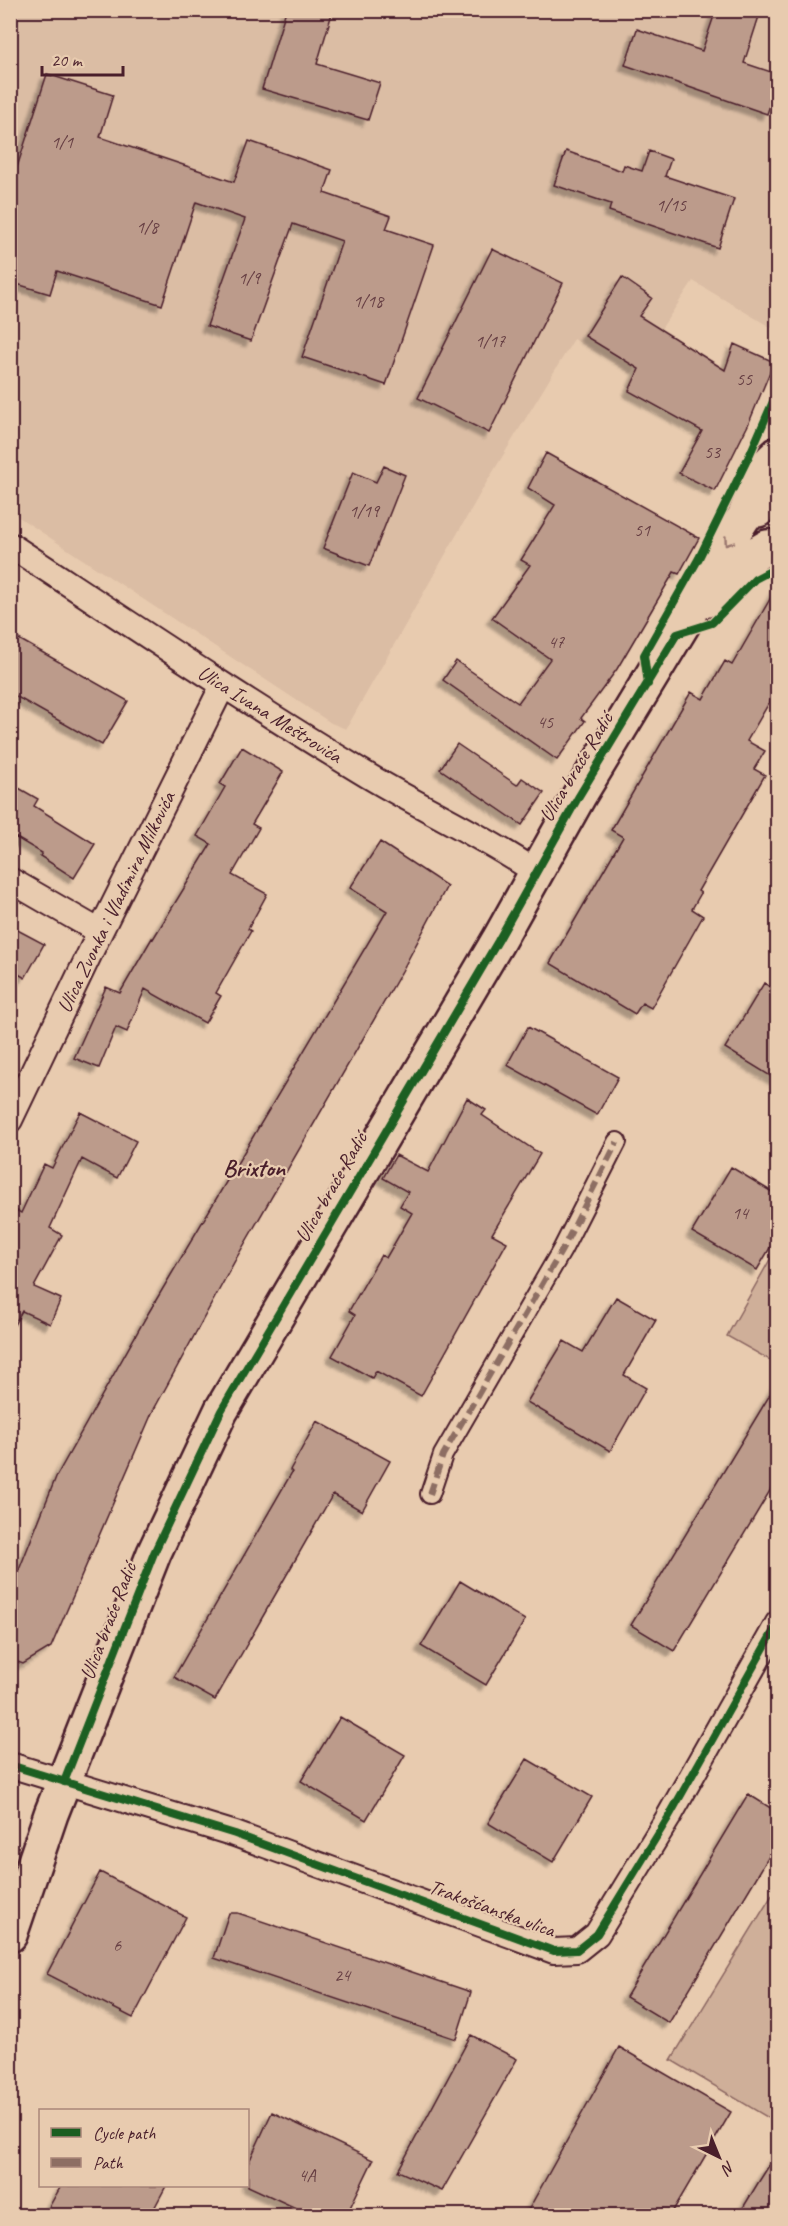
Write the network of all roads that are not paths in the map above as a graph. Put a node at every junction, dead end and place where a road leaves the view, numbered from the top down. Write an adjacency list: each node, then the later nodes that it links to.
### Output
1 (777, 454): 2 (main road, Ulica braće Radić)
2 (755, 491): 3 (main road); 6 (main road, Ulica braće Radić, one-way to 6)
3 (777, 536)
4 (10, 545): 7 (street, Ulica Ivana Meštrovića)
5 (777, 546): 6 (main road, Ulica braće Radić)
6 (688, 616): 8 (main road, Ulica braće Radić)
7 (223, 685): 8 (street, Ulica Ivana Meštrovića); 10 (street, Ulica Zvonka i Vladimira Milkovića)
8 (536, 872): 16 (main road, Ulica braće Radić)
9 (10, 880): 10 (street)
10 (100, 932): 11 (street, Ulica Zvonka i Vladimira Milkovića)
11 (10, 1120)
12 (617, 1142): 13 (street)
13 (430, 1494)
14 (777, 1623): 16 (street, Trakošćanska ulica)
15 (10, 1765): 16 (street, Trakošćanska ulica)
16 (64, 1782): 17 (main road, Ulica braće Radić)
17 (10, 1935)

